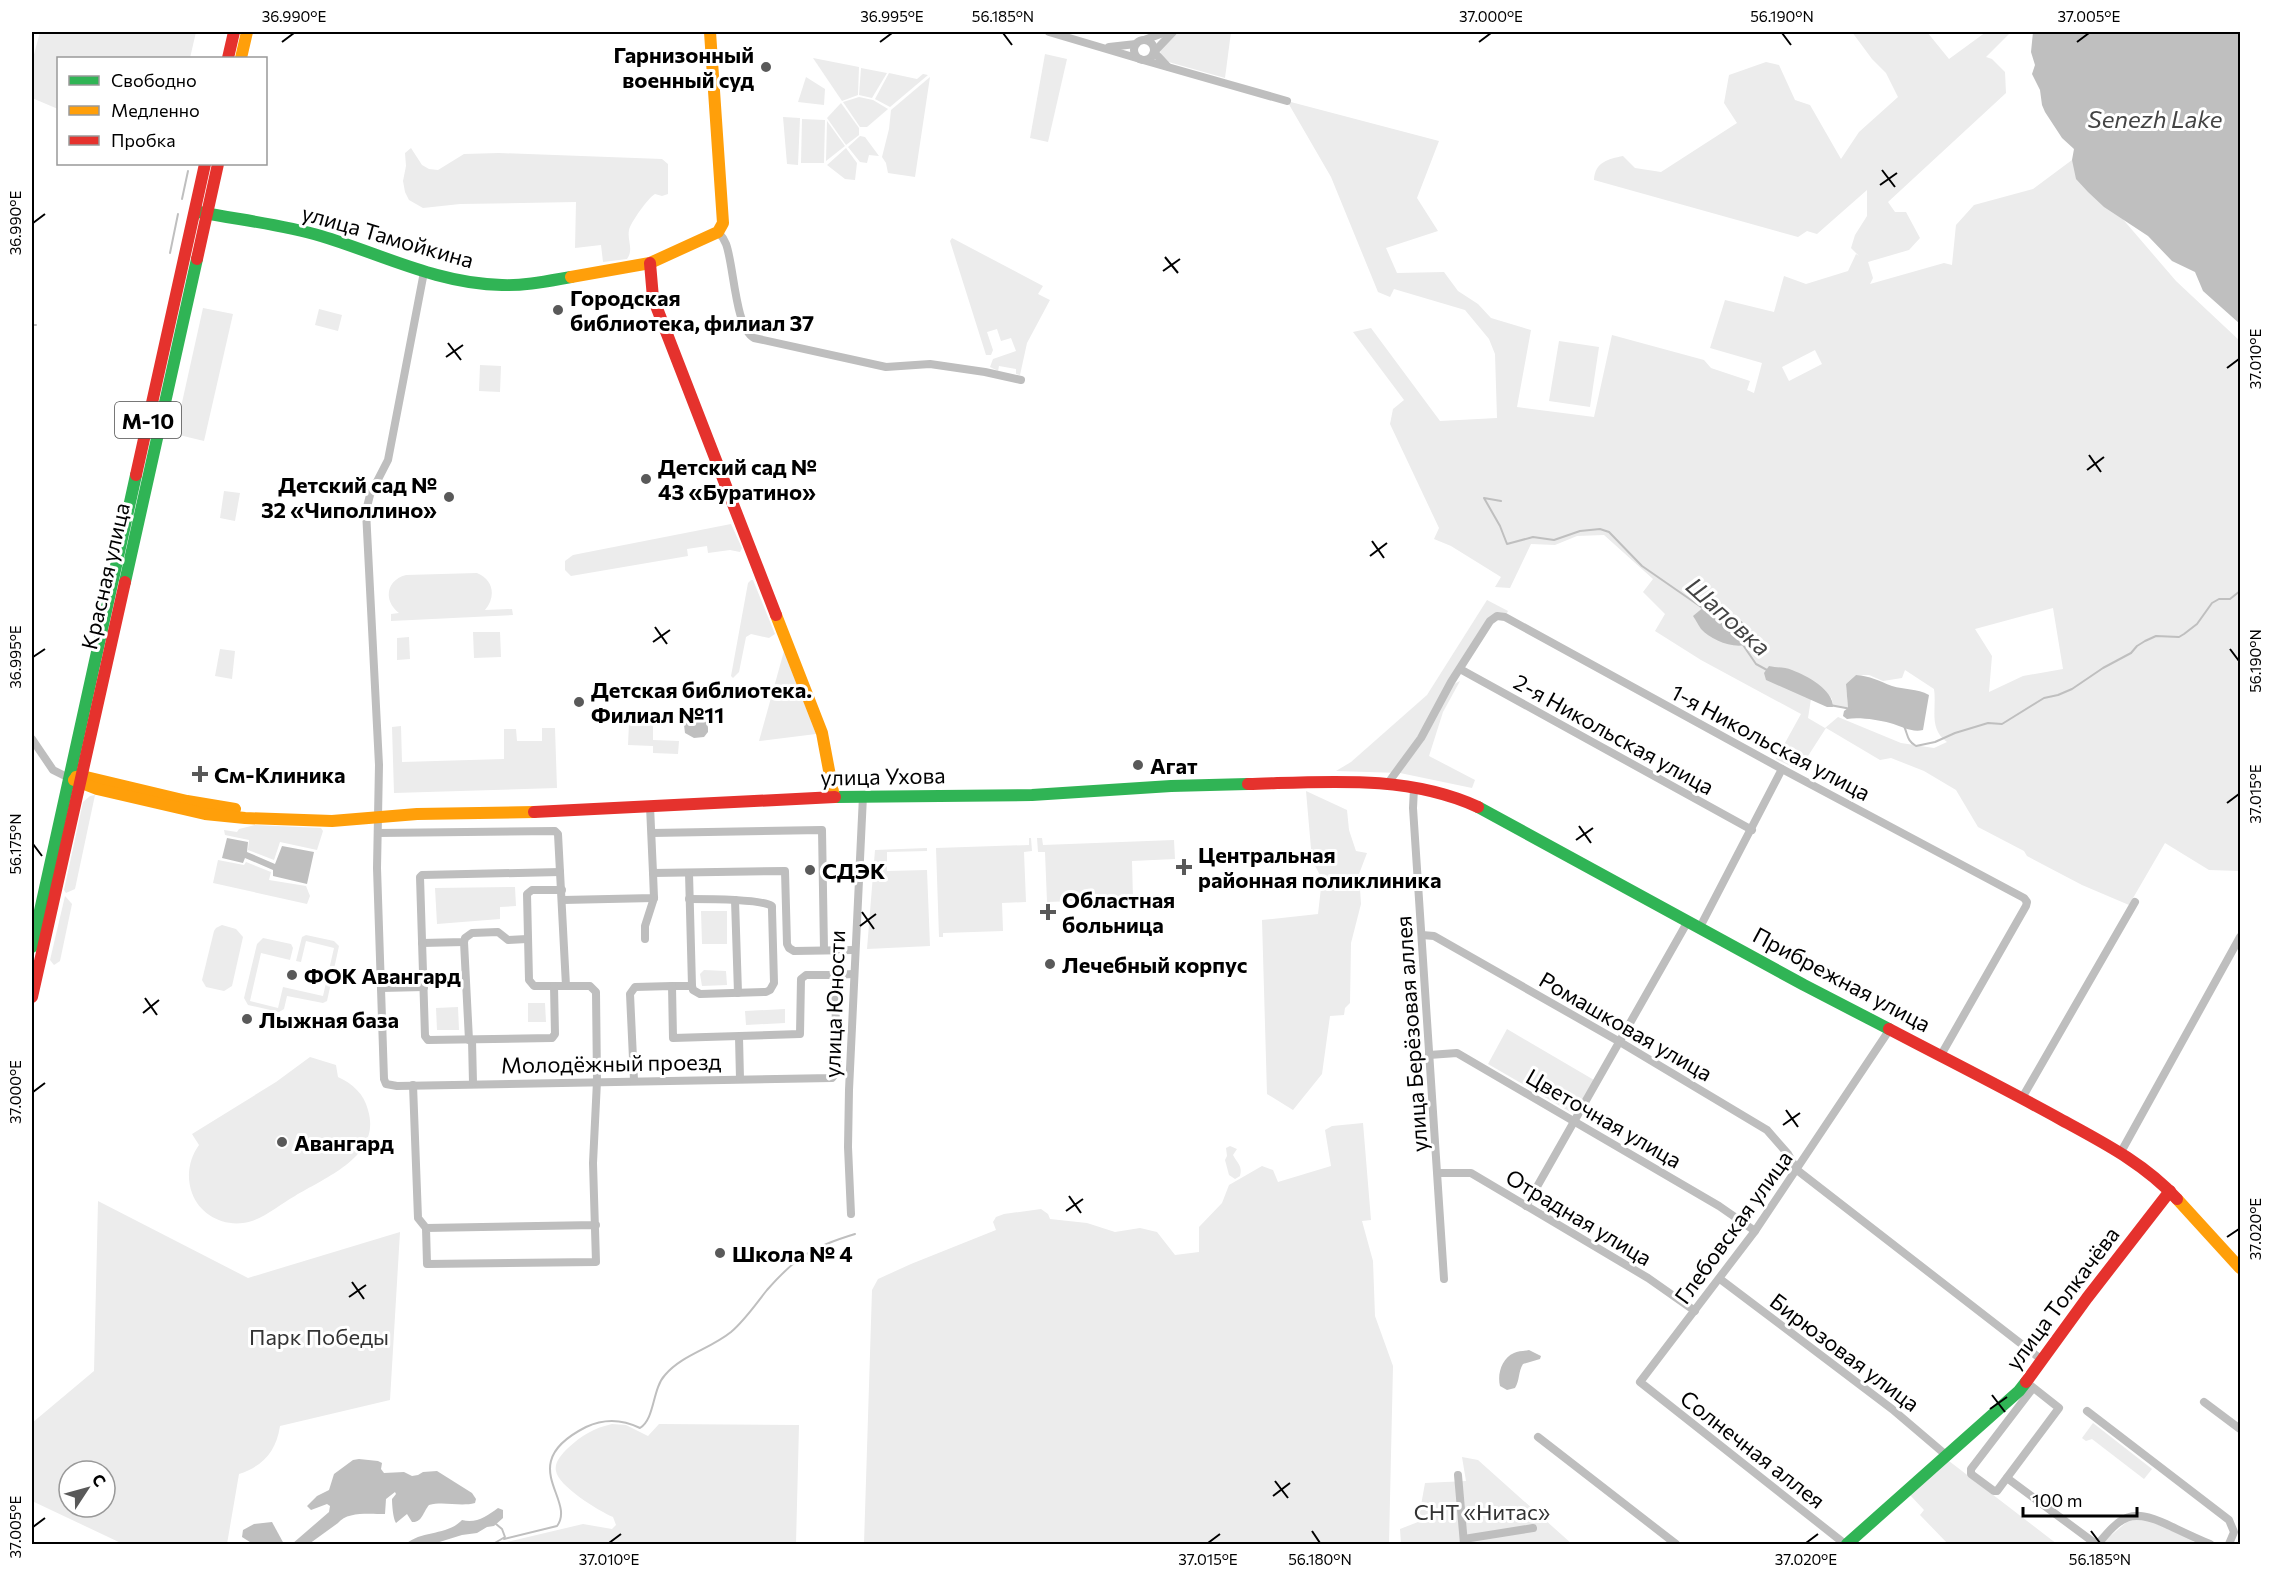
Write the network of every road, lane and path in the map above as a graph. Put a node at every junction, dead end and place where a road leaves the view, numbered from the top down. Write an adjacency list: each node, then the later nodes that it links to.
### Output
1 (234, 32): 10 (main road)
2 (247, 32): 11 (main road)
3 (710, 32): 19 (main road)
4 (1049, 32): 8 (street)
5 (1166, 32): 7 (street)
6 (1173, 32): 9 (street)
7 (1140, 42): 8 (street); 9 (street); 12 (street)
8 (1102, 46): 12 (street)
9 (1154, 52): 12 (street); 13 (street)
10 (228, 57)
11 (241, 57)
12 (1141, 60): 13 (street)
13 (1170, 69): 14 (street)
14 (1287, 101)
15 (205, 165): 17 (main road, Красная улица / М-10)
16 (218, 165): 18 (main road, Красная улица / М-10)
17 (194, 210): 18 (main road, улица Тамойкина); 27 (main road, Красная улица / М-10)
18 (207, 213): 21 (main road, улица Тамойкина); 25 (main road, Красная улица / М-10)
19 (714, 234): 20 (main road, улица Тамойкина); 22 (street)
20 (650, 263): 21 (main road, улица Тамойкина); 32 (main road)
21 (424, 272): 35 (street)
22 (1021, 380)
23 (1460, 669): 26 (street, 1-я Никольская улица); 28 (street); 36 (street, 2-я Никольская улица)
24 (32, 739): 27 (street)
25 (89, 744): 27 (main road, Красная улица / М-10); 29 (main road)
26 (1782, 769): 36 (street); 74 (street, 1-я Никольская улица)
27 (77, 779): 29 (main road, улица Ухова); 33 (main road, Красная улица / М-10); 56 (main road, Красная улица / М-10)
28 (1388, 783): 30 (main road, Прибрежная улица); 31 (main road, улица Ухова)
29 (99, 784): 33 (main road); 35 (main road, улица Ухова)
30 (1414, 788): 48 (main road, Прибрежная улица); 50 (street, улица Берёзовая аллея)
31 (863, 796): 32 (main road, улица Ухова); 58 (street, улица Юности)
32 (834, 797): 34 (main road, улица Ухова)
33 (75, 805): 68 (main road, Красная улица / М-10)
34 (651, 806): 35 (main road, улица Ухова); 38 (street)
35 (379, 816): 37 (street)
36 (1752, 830): 49 (street)
37 (378, 833): 39 (street); 66 (street)
38 (652, 833): 40 (street); 57 (street)
39 (560, 872): 42 (street); 55 (street)
40 (653, 873): 41 (street); 43 (street)
41 (688, 873): 44 (street); 57 (street)
42 (562, 890): 45 (street); 52 (street)
43 (654, 898): 45 (street); 53 (street)
44 (689, 899): 46 (street); 64 (street)
45 (562, 900): 62 (street)
46 (735, 900): 67 (street); 67 (street)
47 (2134, 902): 80 (street)
48 (1688, 921): 49 (main road, Прибрежная улица); 72 (street)
49 (1700, 927): 69 (main road, Прибрежная улица)
50 (1422, 935): 72 (street, Ромашковая улица); 73 (street, улица Берёзовая аллея)
51 (2241, 937): 82 (street)
52 (527, 939): 54 (street); 61 (street)
53 (645, 939)
54 (464, 942): 55 (street); 71 (street)
55 (422, 943): 65 (street)
56 (32, 947)
57 (824, 950): 58 (street)
58 (854, 950): 59 (street, улица Юности)
59 (853, 974): 60 (street); 87 (street, улица Юности)
60 (834, 975): 70 (street); 75 (street, Молодёжный проезд)
61 (554, 986): 62 (street); 71 (street)
62 (567, 986): 77 (street)
63 (672, 986): 64 (street); 70 (street); 76 (street)
64 (692, 986): 67 (street)
65 (424, 987): 66 (street); 71 (street)
66 (381, 988): 79 (street, Молодёжный проезд)
67 (738, 993)
68 (32, 997)
69 (1890, 1029): 74 (main road, Прибрежная улица); 83 (street, Глебовская улица)
70 (739, 1037): 75 (street)
71 (470, 1040): 78 (street)
72 (1620, 1042): 81 (street); 83 (street, Ромашковая улица)
73 (1429, 1055): 81 (street, Цветочная улица); 84 (street, улица Берёзовая аллея)
74 (1941, 1055): 80 (main road, Прибрежная улица)
75 (740, 1079): 76 (street, Молодёжный проезд)
76 (634, 1080): 77 (street, Молодёжный проезд)
77 (597, 1081): 78 (street, Молодёжный проезд); 88 (street)
78 (473, 1083): 79 (street, Молодёжный проезд)
79 (412, 1085): 89 (street)
80 (2022, 1098): 82 (main road, Прибрежная улица)
81 (1574, 1121): 86 (street); 90 (street, Цветочная улица)
82 (2121, 1152): 85 (main road, Прибрежная улица)
83 (1797, 1170): 90 (street, Глебовская улица); 95 (street, Ромашковая улица)
84 (1438, 1173): 86 (street, Отрадная улица); 92 (street, улица Берёзовая аллея)
85 (2170, 1191): 91 (main road, Прибрежная улица); 95 (main road, улица Толкачёва)
86 (1526, 1206): 94 (street, Отрадная улица)
87 (851, 1214)
88 (596, 1225): 89 (street); 89 (street)
89 (426, 1228)
90 (1755, 1231): 93 (street, Глебовская улица)
91 (2241, 1269)
92 (1444, 1279)
93 (1720, 1279): 94 (street, Глебовская улица); 102 (street, Бирюзовая улица)
94 (1695, 1311): 96 (street, Глебовская улица)
95 (2042, 1360): 97 (main road, улица Толкачёва)
96 (1640, 1382): 108 (street, Солнечная аллея)
97 (2029, 1384): 102 (main road, улица Толкачёва); 104 (street); 104 (street)
98 (2204, 1402): 100 (street)
99 (2087, 1411): 111 (street)
100 (2241, 1429)
101 (1538, 1437): 107 (street)
102 (1946, 1455): 108 (main road, улица Толкачёва)
103 (1458, 1475): 106 (street)
104 (2007, 1478): 109 (street)
105 (1533, 1528): 106 (street)
106 (1464, 1542)
107 (1676, 1545)
108 (1846, 1545)
109 (2097, 1545): 110 (street)
110 (2210, 1545)
111 (2229, 1545)

